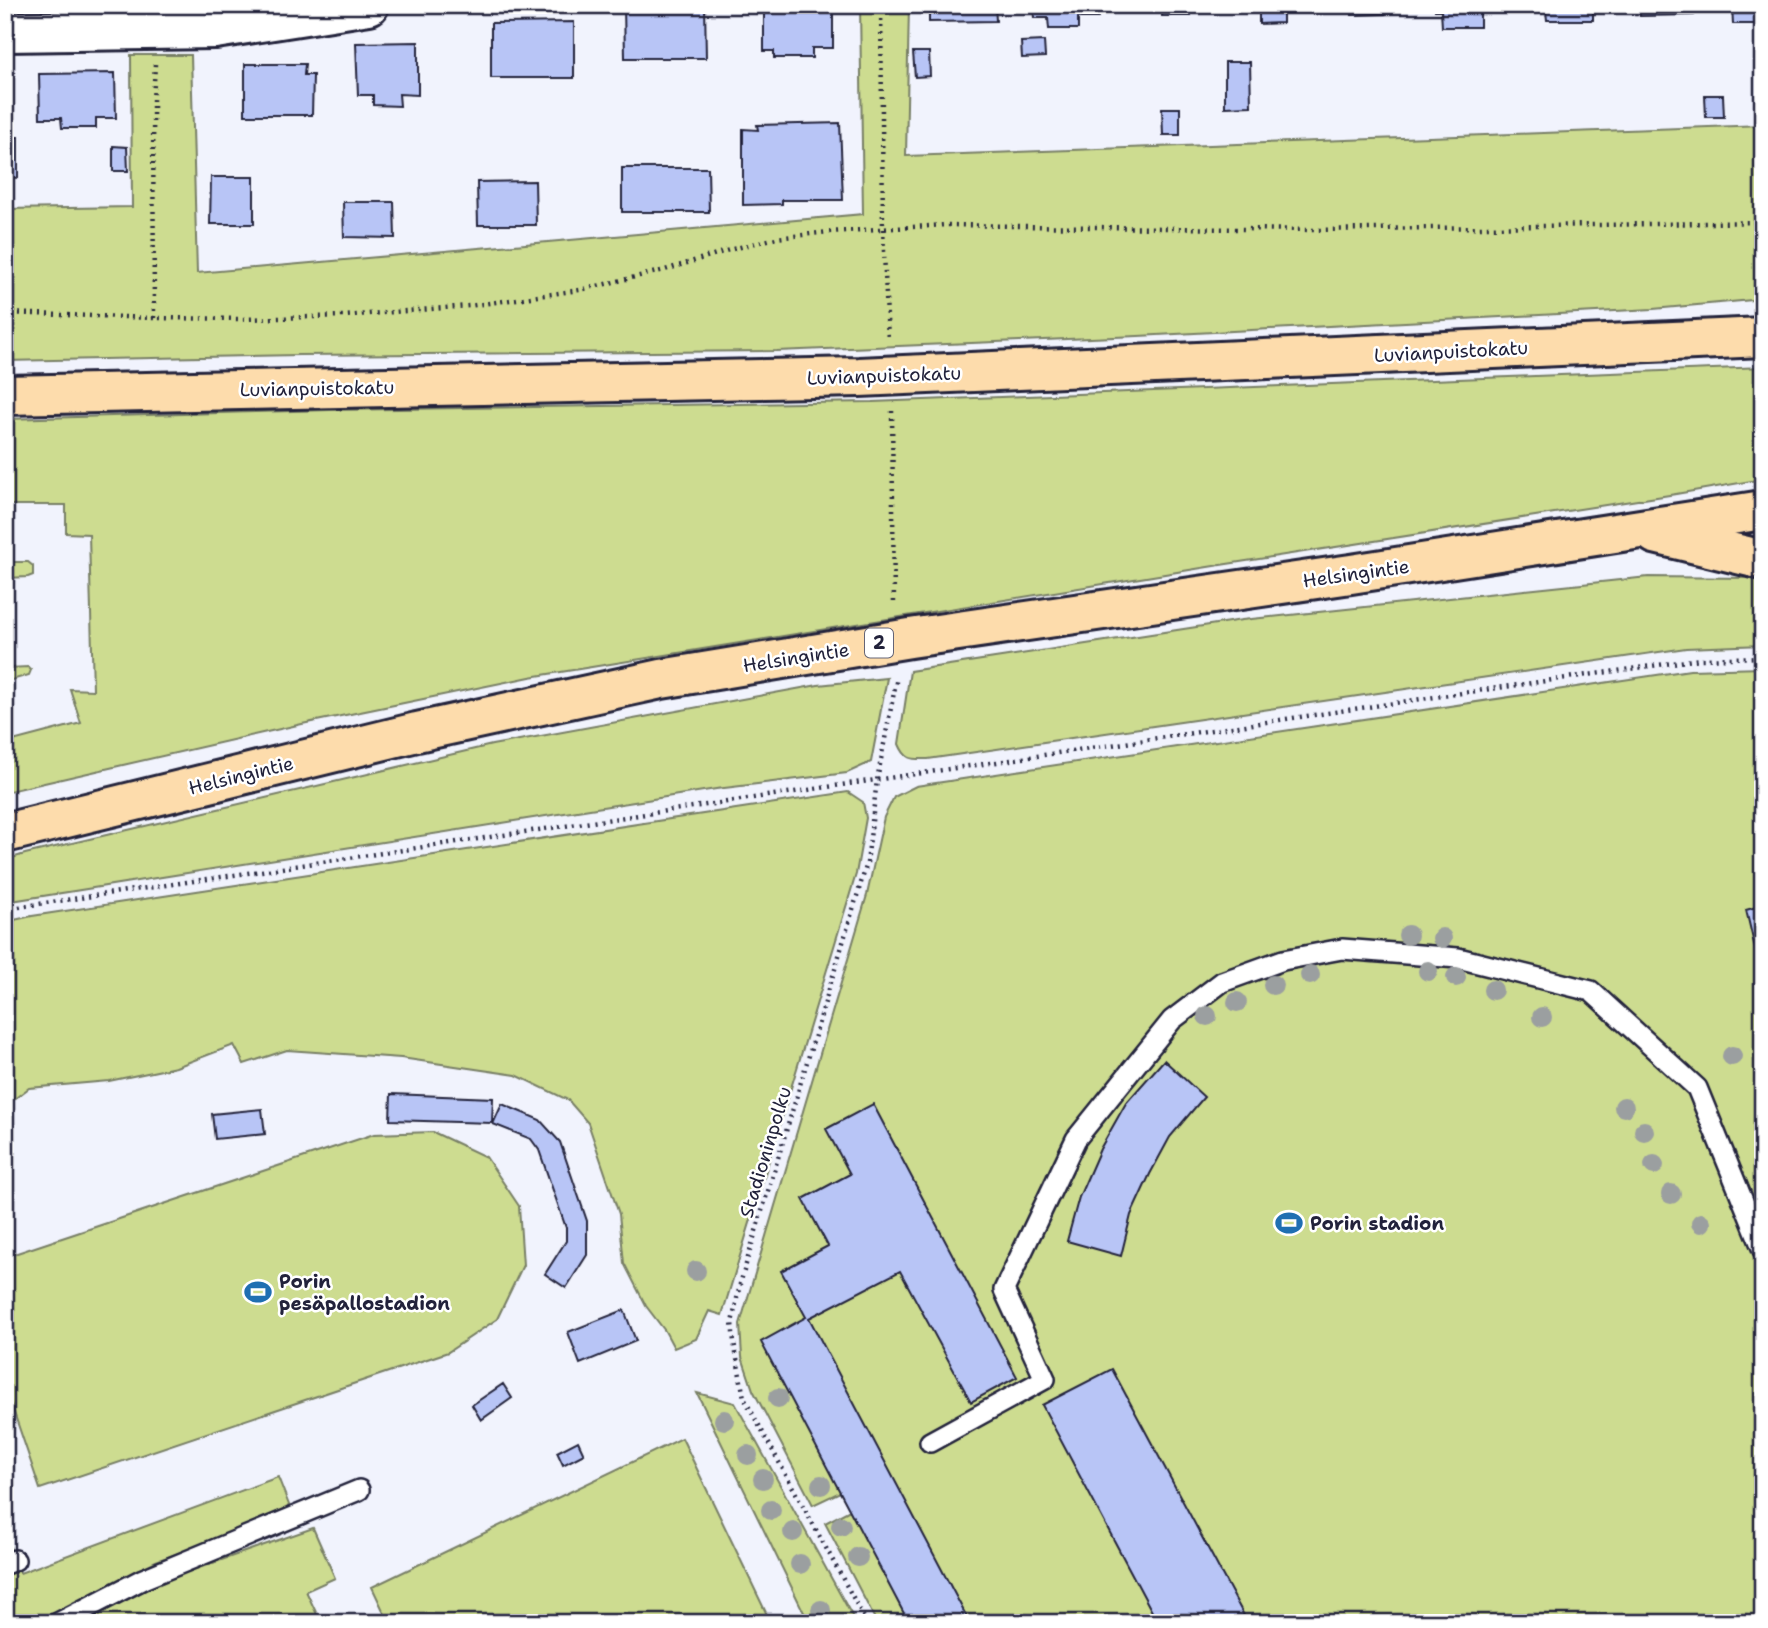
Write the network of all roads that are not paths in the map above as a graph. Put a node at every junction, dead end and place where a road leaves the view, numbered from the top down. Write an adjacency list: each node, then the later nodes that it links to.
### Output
1 (369, 5): 2 (street)
2 (157, 18): 3 (street)
3 (5, 32)
4 (1763, 337): 5 (main road, Luvianpuistokatu)
5 (5, 395)
6 (1763, 510): 7 (main road, Helsingintie / 2)
7 (1636, 530): 8 (main road); 9 (main road, Helsingintie / 2)
8 (1763, 560)
9 (5, 833)
10 (1763, 1250): 11 (lane)
11 (930, 1443)
12 (359, 1490): 13 (lane)
13 (58, 1623)

